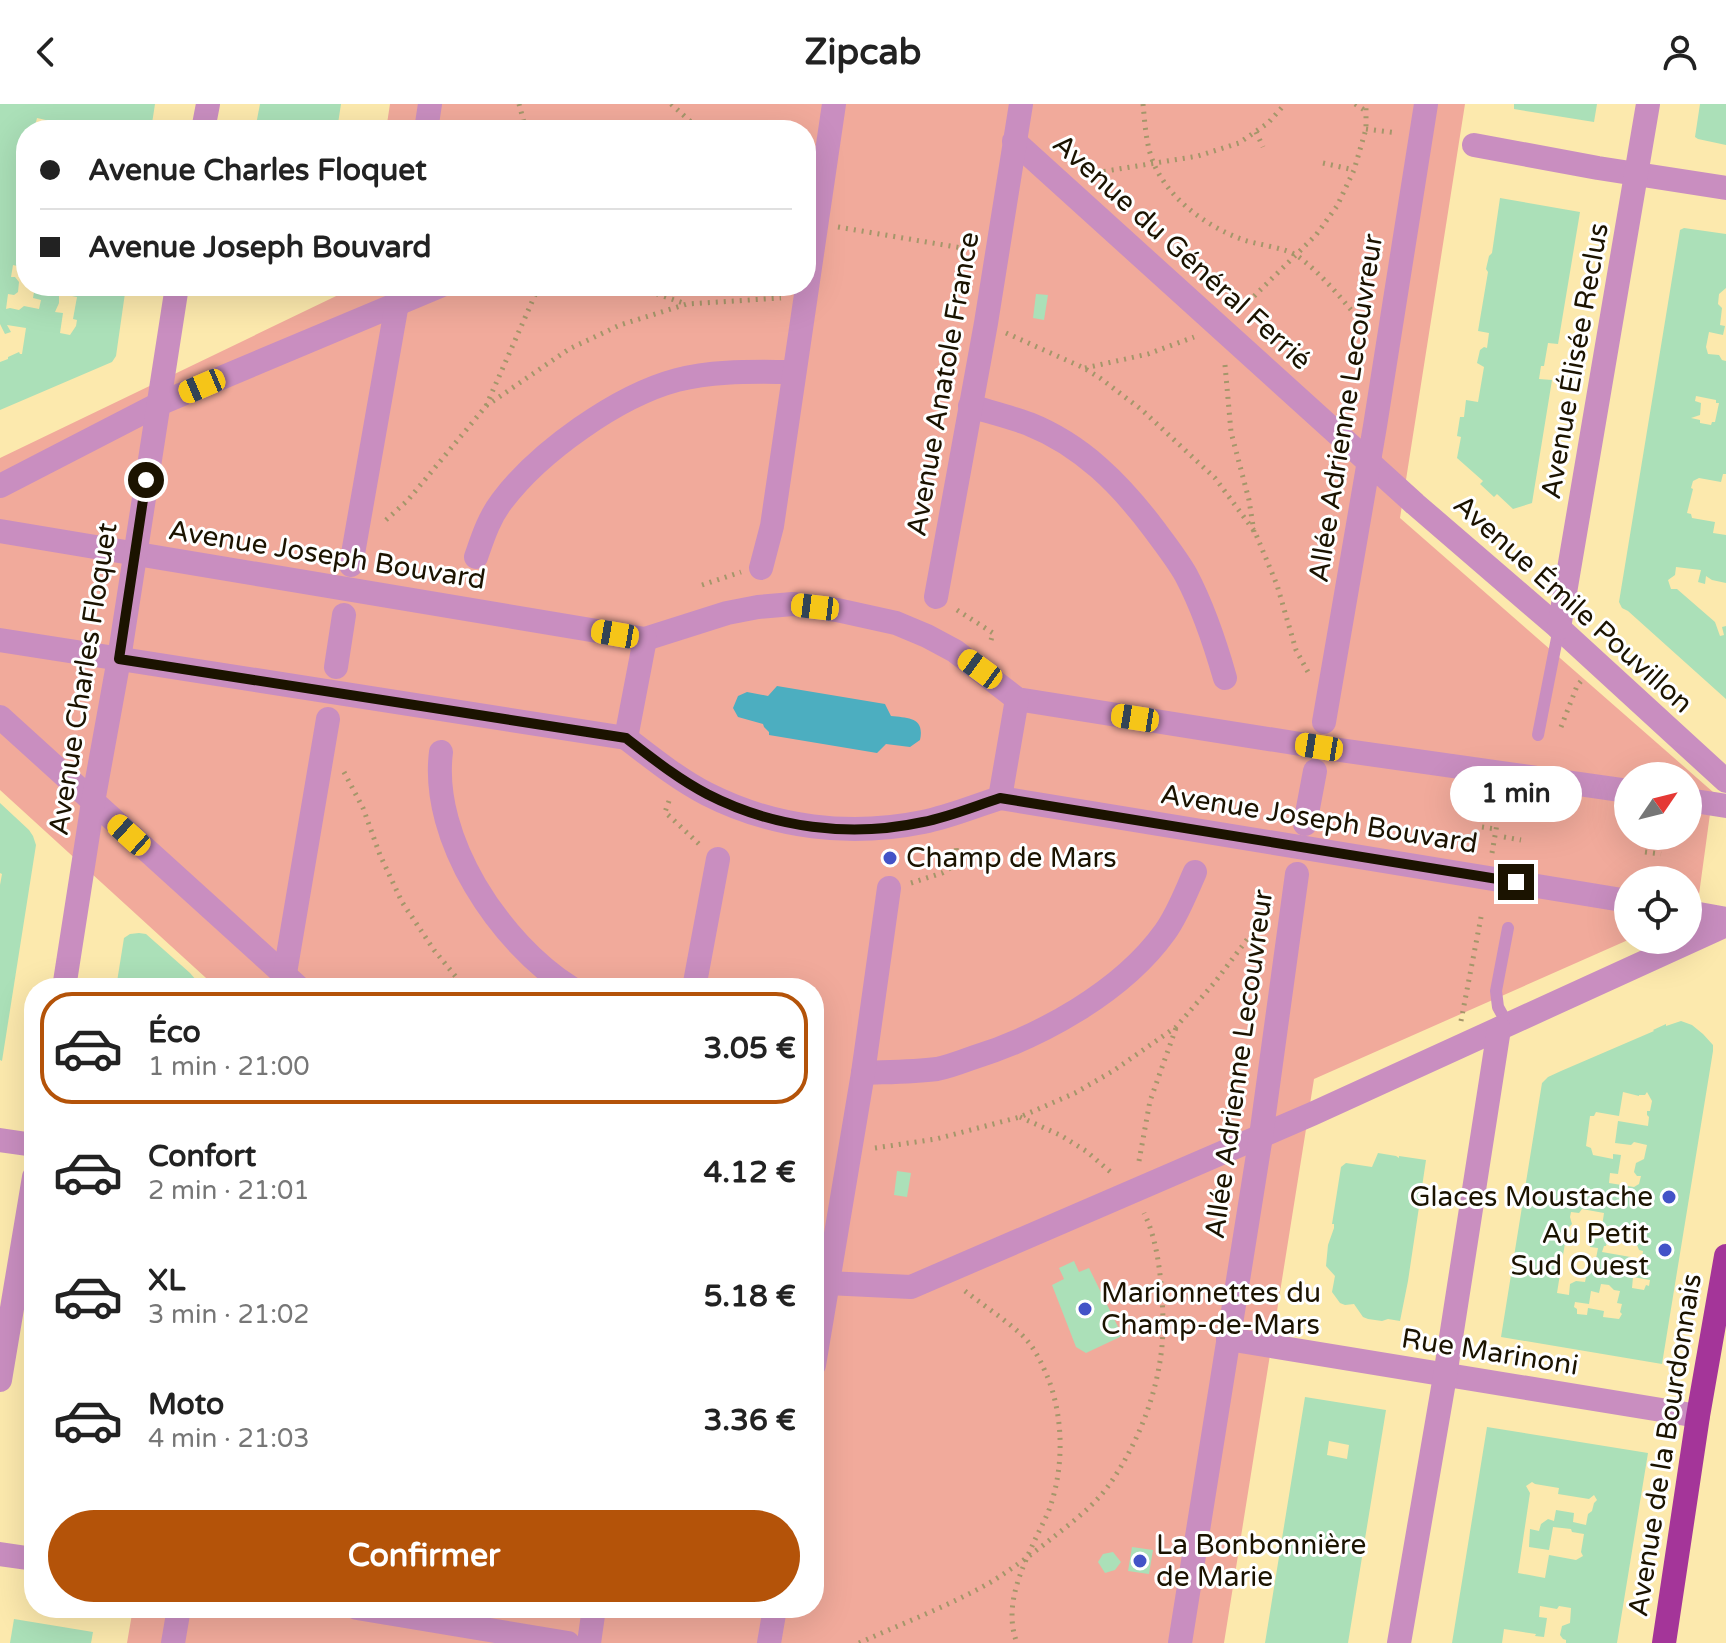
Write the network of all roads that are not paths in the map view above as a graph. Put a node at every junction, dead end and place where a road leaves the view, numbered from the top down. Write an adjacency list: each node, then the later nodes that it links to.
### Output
1 (834, 104): 7 (street)
2 (1021, 104): 5 (street, Avenue Anatole France)
3 (1426, 104): 18 (street, Allée Adrienne Lecouvreur)
4 (1648, 104): 8 (street, Avenue Élisée Reclus)
5 (1014, 141): 17 (street, Avenue Anatole France); 18 (street, Avenue du Général Ferrié)
6 (1474, 145): 8 (street)
7 (816, 146): 10 (street)
8 (1637, 174): 9 (street); 28 (street, Avenue Élisée Reclus)
9 (1726, 188)
10 (816, 231)
11 (175, 296): 16 (street, Avenue Charles Floquet)
12 (396, 296): 16 (street)
13 (398, 296): 24 (street)
14 (806, 296): 15 (street)
15 (793, 372): 23 (street); 25 (street)
16 (159, 404): 19 (street); 22 (street, Avenue Charles Floquet)
17 (970, 406): 26 (street, Avenue Anatole France); 33 (street)
18 (1369, 462): 20 (street, Avenue du Général Ferrié); 35 (street, Allée Adrienne Lecouvreur)
19 (0, 486)
20 (1415, 504): 28 (street, Avenue Émile Pouvillon)
21 (0, 531): 22 (street, Avenue Joseph Bouvard)
22 (135, 554): 29 (street, Avenue Joseph Bouvard); 31 (street, Avenue Charles Floquet)
23 (476, 557)
24 (351, 565)
25 (761, 568)
26 (936, 597)
27 (344, 615): 32 (street)
28 (1559, 628): 38 (lane); 42 (street, Avenue Émile Pouvillon)
29 (645, 639): 34 (street); 39 (street)
30 (0, 640): 31 (street)
31 (119, 659): 39 (street); 45 (street, Avenue Charles Floquet)
32 (336, 667)
33 (1225, 678)
34 (1017, 699): 43 (street); 44 (street)
35 (1325, 715)
36 (0, 717): 45 (street)
37 (327, 727): 60 (street)
38 (1538, 735)
39 (626, 738): 44 (street)
40 (441, 752): 61 (street)
41 (1315, 771): 48 (street)
42 (1726, 781)
43 (1614, 789)
44 (1000, 798): 53 (street, Avenue Joseph Bouvard)
45 (93, 802): 58 (street, Avenue Charles Floquet); 59 (street)
46 (1702, 802): 47 (street)
47 (1726, 806)
48 (1305, 824)
49 (718, 859): 62 (street)
50 (1195, 872): 64 (street)
51 (1297, 874): 65 (street, Allée Adrienne Lecouvreur)
52 (889, 888): 64 (street)
53 (1614, 899)
54 (1702, 915): 55 (street)
55 (1726, 919)
56 (1726, 925): 63 (street)
57 (1508, 928): 63 (lane)
58 (66, 978)
59 (283, 978)
60 (290, 978)
61 (559, 978)
62 (696, 978)
63 (1504, 1027): 65 (street); 73 (street)
64 (863, 1073): 70 (street)
65 (1261, 1136): 70 (street); 72 (street, Allée Adrienne Lecouvreur)
66 (0, 1140): 67 (street)
67 (24, 1144)
68 (24, 1237): 74 (street)
69 (1726, 1256): 75 (main road, Avenue de la Bourdonnais)
70 (827, 1283): 71 (street)
71 (824, 1302)
72 (1228, 1339): 73 (street, Rue Marinoni); 86 (street, Allée Adrienne Lecouvreur)
73 (1445, 1376): 75 (street, Rue Marinoni); 87 (street)
74 (0, 1380)
75 (1698, 1416): 88 (main road, Avenue de la Bourdonnais)
76 (0, 1554): 77 (street)
77 (24, 1558)
78 (177, 1618): 82 (street)
79 (417, 1618): 83 (street)
80 (593, 1618): 84 (street)
81 (773, 1618): 85 (street)
82 (173, 1643)
83 (568, 1643)
84 (589, 1643)
85 (769, 1643)
86 (1180, 1643)
87 (1399, 1643)
88 (1664, 1643)

